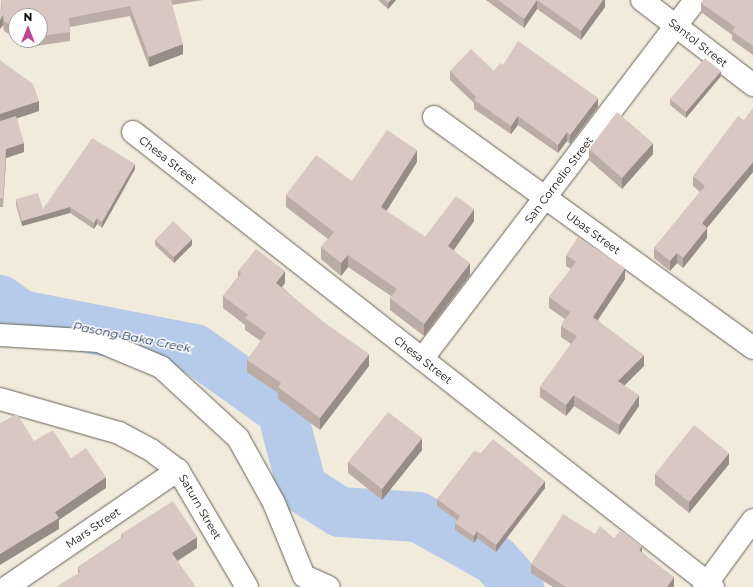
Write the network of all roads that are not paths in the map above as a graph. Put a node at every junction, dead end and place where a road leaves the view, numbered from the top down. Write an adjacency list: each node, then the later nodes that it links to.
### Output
1 (642, 0): 3 (street, Santol Street)
2 (695, 0): 3 (street, San Cornelio Street)
3 (675, 25): 4 (street, Santol Street); 7 (street, San Cornelio Street)
4 (753, 85)
5 (434, 117): 7 (street, Ubas Street)
6 (133, 132): 10 (street, Chesa Street)
7 (545, 198): 9 (street, Ubas Street); 10 (street, San Cornelio Street)
8 (0, 336): 17 (street)
9 (753, 348)
10 (422, 359): 14 (street, Chesa Street)
11 (0, 399): 12 (street, Saturn Street)
12 (178, 470): 15 (street, Mars Street); 16 (street, Saturn Street)
13 (753, 520): 14 (street)
14 (708, 586)
15 (7, 587)
16 (247, 587)
17 (329, 587)

